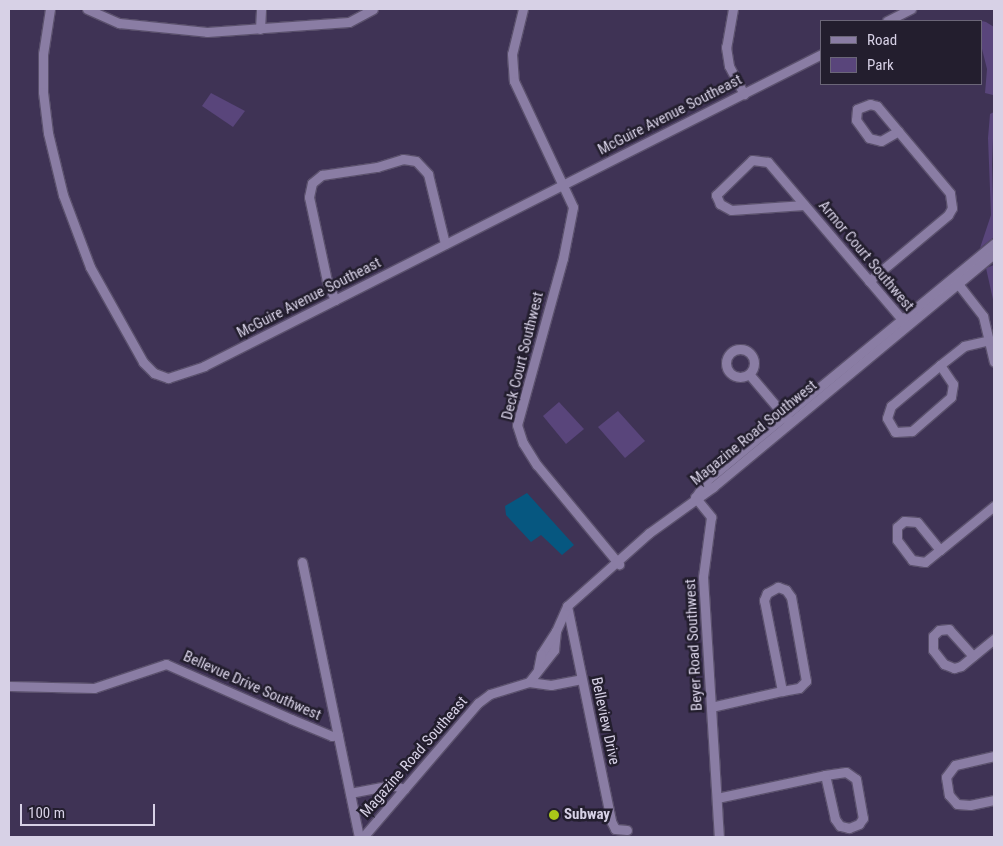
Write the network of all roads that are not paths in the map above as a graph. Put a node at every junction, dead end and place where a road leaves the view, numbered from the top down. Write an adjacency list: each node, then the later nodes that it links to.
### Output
1 (50, 9): 21 (street, McGuire Avenue Southeast)
2 (87, 9): 9 (street)
3 (262, 9): 9 (street)
4 (373, 9): 9 (street)
5 (523, 9): 13 (street, Deck Court Southwest)
6 (734, 9): 11 (street)
7 (911, 9): 8 (street)
8 (888, 20)
9 (260, 29)
10 (820, 55): 11 (street, McGuire Avenue Southeast)
11 (744, 94): 13 (street, McGuire Avenue Southeast)
12 (898, 131): 12 (street); 19 (street)
13 (563, 185): 16 (street, McGuire Avenue Southeast); 32 (street, Deck Court Southwest)
14 (804, 205): 14 (street, Armor Court Southwest); 19 (street, Armor Court Southwest)
15 (994, 243): 18 (street, Magazine Road Southwest)
16 (445, 244): 21 (street, McGuire Avenue Southeast); 21 (street)
17 (994, 254): 20 (street, Magazine Road Southwest)
18 (951, 276): 20 (street); 22 (street, Magazine Road Southwest)
19 (869, 281): 22 (street, Armor Court Southwest)
20 (958, 283): 22 (street, Magazine Road Southwest); 23 (street)
21 (335, 300)
22 (904, 322): 27 (street, Magazine Road Southwest)
23 (989, 340): 24 (street); 25 (street)
24 (994, 362)
25 (940, 365): 25 (street)
26 (749, 374): 27 (street)
27 (787, 419): 28 (street, Magazine Road Southwest)
28 (695, 497): 32 (street); 40 (street, Beyer Road Southwest)
29 (994, 506): 30 (street)
30 (940, 550): 30 (street)
31 (302, 562): 41 (street)
32 (618, 564): 33 (street)
33 (567, 606): 36 (street, Belleview Drive); 37 (street)
34 (994, 639): 35 (street)
35 (973, 656): 35 (street)
36 (582, 680): 37 (street); 48 (street, Belleview Drive)
37 (529, 682): 44 (street, Magazine Road Southeast)
38 (9, 686): 41 (street, Bellevue Drive Southwest)
39 (782, 691): 39 (street); 40 (street)
40 (711, 707): 46 (street, Beyer Road Southwest)
41 (338, 735): 45 (street)
42 (994, 756): 47 (street)
43 (825, 775): 43 (street); 46 (street)
44 (404, 789): 45 (street); 49 (street, Magazine Road Southeast)
45 (350, 793): 49 (street)
46 (717, 798): 50 (street, Beyer Road Southwest)
47 (994, 800)
48 (627, 830)
49 (361, 837)
50 (719, 837)

